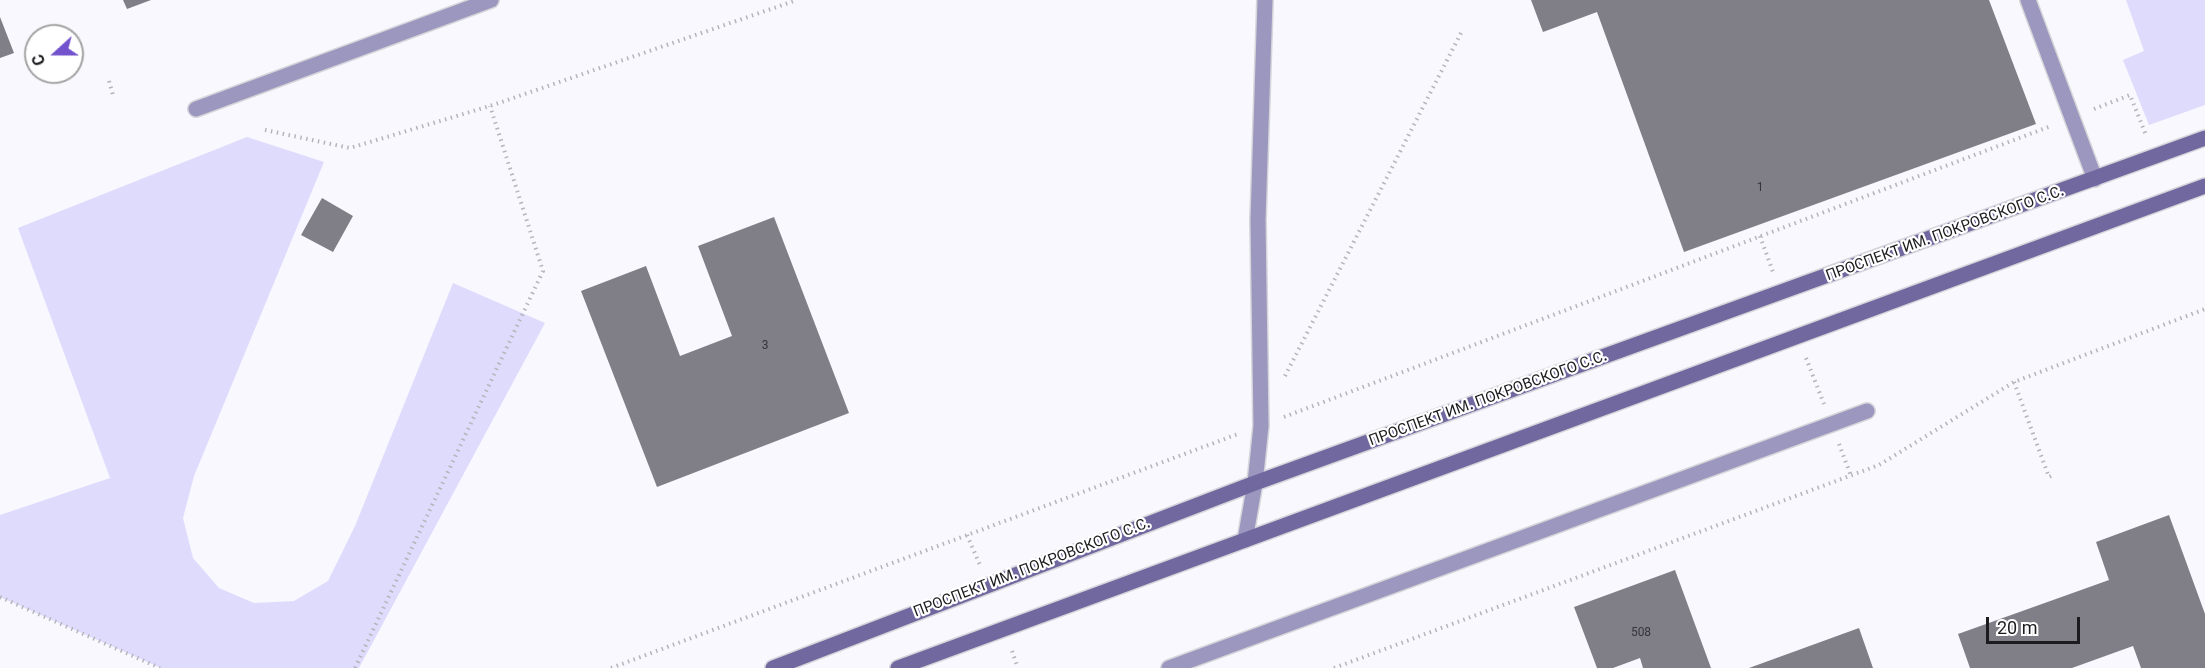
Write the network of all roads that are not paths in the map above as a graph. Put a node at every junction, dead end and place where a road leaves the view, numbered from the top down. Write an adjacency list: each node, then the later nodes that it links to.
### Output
1 (491, 0): 4 (street)
2 (1265, 0): 9 (street)
3 (2028, 0): 6 (street)
4 (196, 109)
5 (2205, 138): 6 (main road, ПРОСПЕКТ ИМ. ПОКРОВСКОГО С.С.)
6 (2095, 179): 9 (main road, ПРОСПЕКТ ИМ. ПОКРОВСКОГО С.С.)
7 (2205, 186): 10 (main road)
8 (1867, 411): 13 (street)
9 (1255, 483): 10 (street); 11 (main road, ПРОСПЕКТ ИМ. ПОКРОВСКОГО С.С.)
10 (1245, 540): 12 (main road)
11 (773, 668)
12 (898, 668)
13 (1169, 668)

